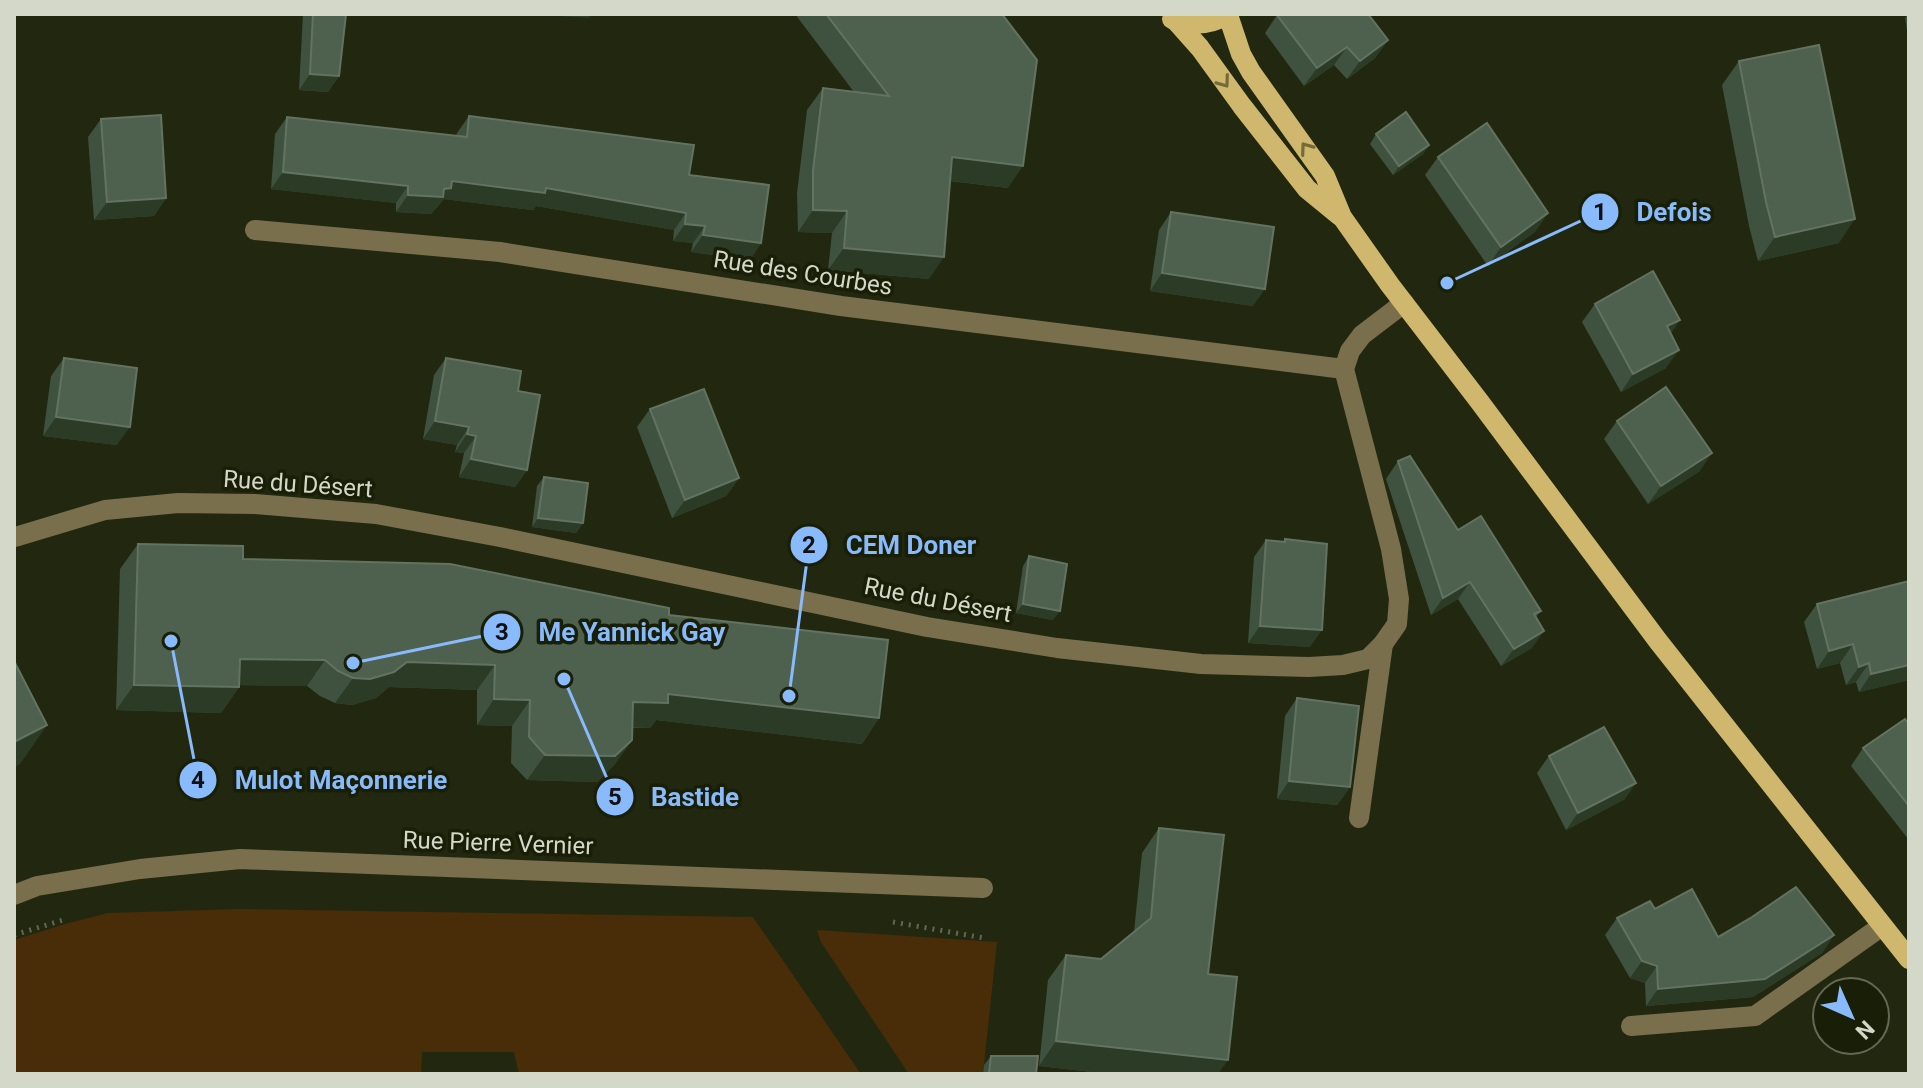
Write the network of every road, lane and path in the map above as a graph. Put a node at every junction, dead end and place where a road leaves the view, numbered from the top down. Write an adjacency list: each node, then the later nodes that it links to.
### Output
1 (1229, 14): 2 (main road); 3 (main road, one-way to 1)
2 (1170, 17): 3 (main road, one-way to 3)
3 (1342, 217): 5 (main road)
4 (255, 230): 6 (street, Rue des Courbes)
5 (1404, 303): 6 (street); 12 (main road)
6 (1344, 369): 8 (street)
7 (15, 537): 8 (street, Rue du Désert)
8 (1383, 644): 9 (street)
9 (1359, 818)
10 (983, 888): 11 (street, Rue Pierre Vernier)
11 (14, 895)
12 (1882, 926): 13 (main road); 14 (street)
13 (1909, 959)
14 (1631, 1026)

